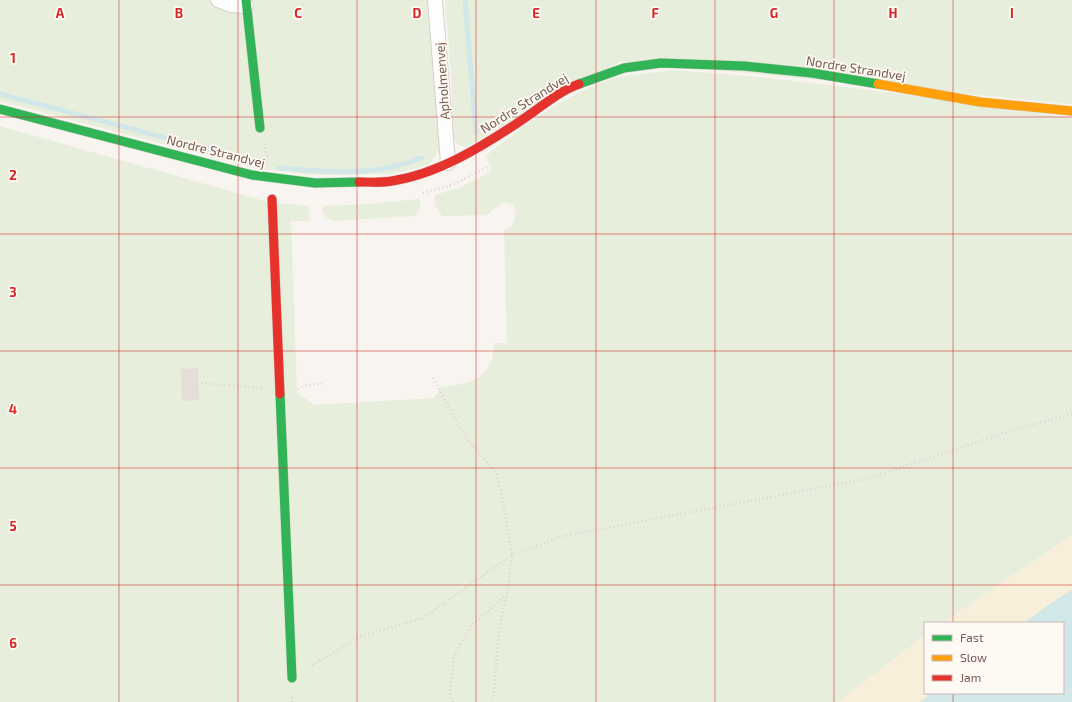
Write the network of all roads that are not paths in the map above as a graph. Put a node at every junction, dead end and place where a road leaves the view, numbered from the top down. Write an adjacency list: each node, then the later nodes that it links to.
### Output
1 (218, 0): 3 (street)
2 (435, 0): 7 (street, Apholmenvej)
3 (246, 3): 6 (street)
4 (0, 109): 7 (street, Nordre Strandvej)
5 (1072, 111): 7 (street, Nordre Strandvej)
6 (260, 128)
7 (448, 163)
8 (272, 199): 9 (street)
9 (292, 678)

